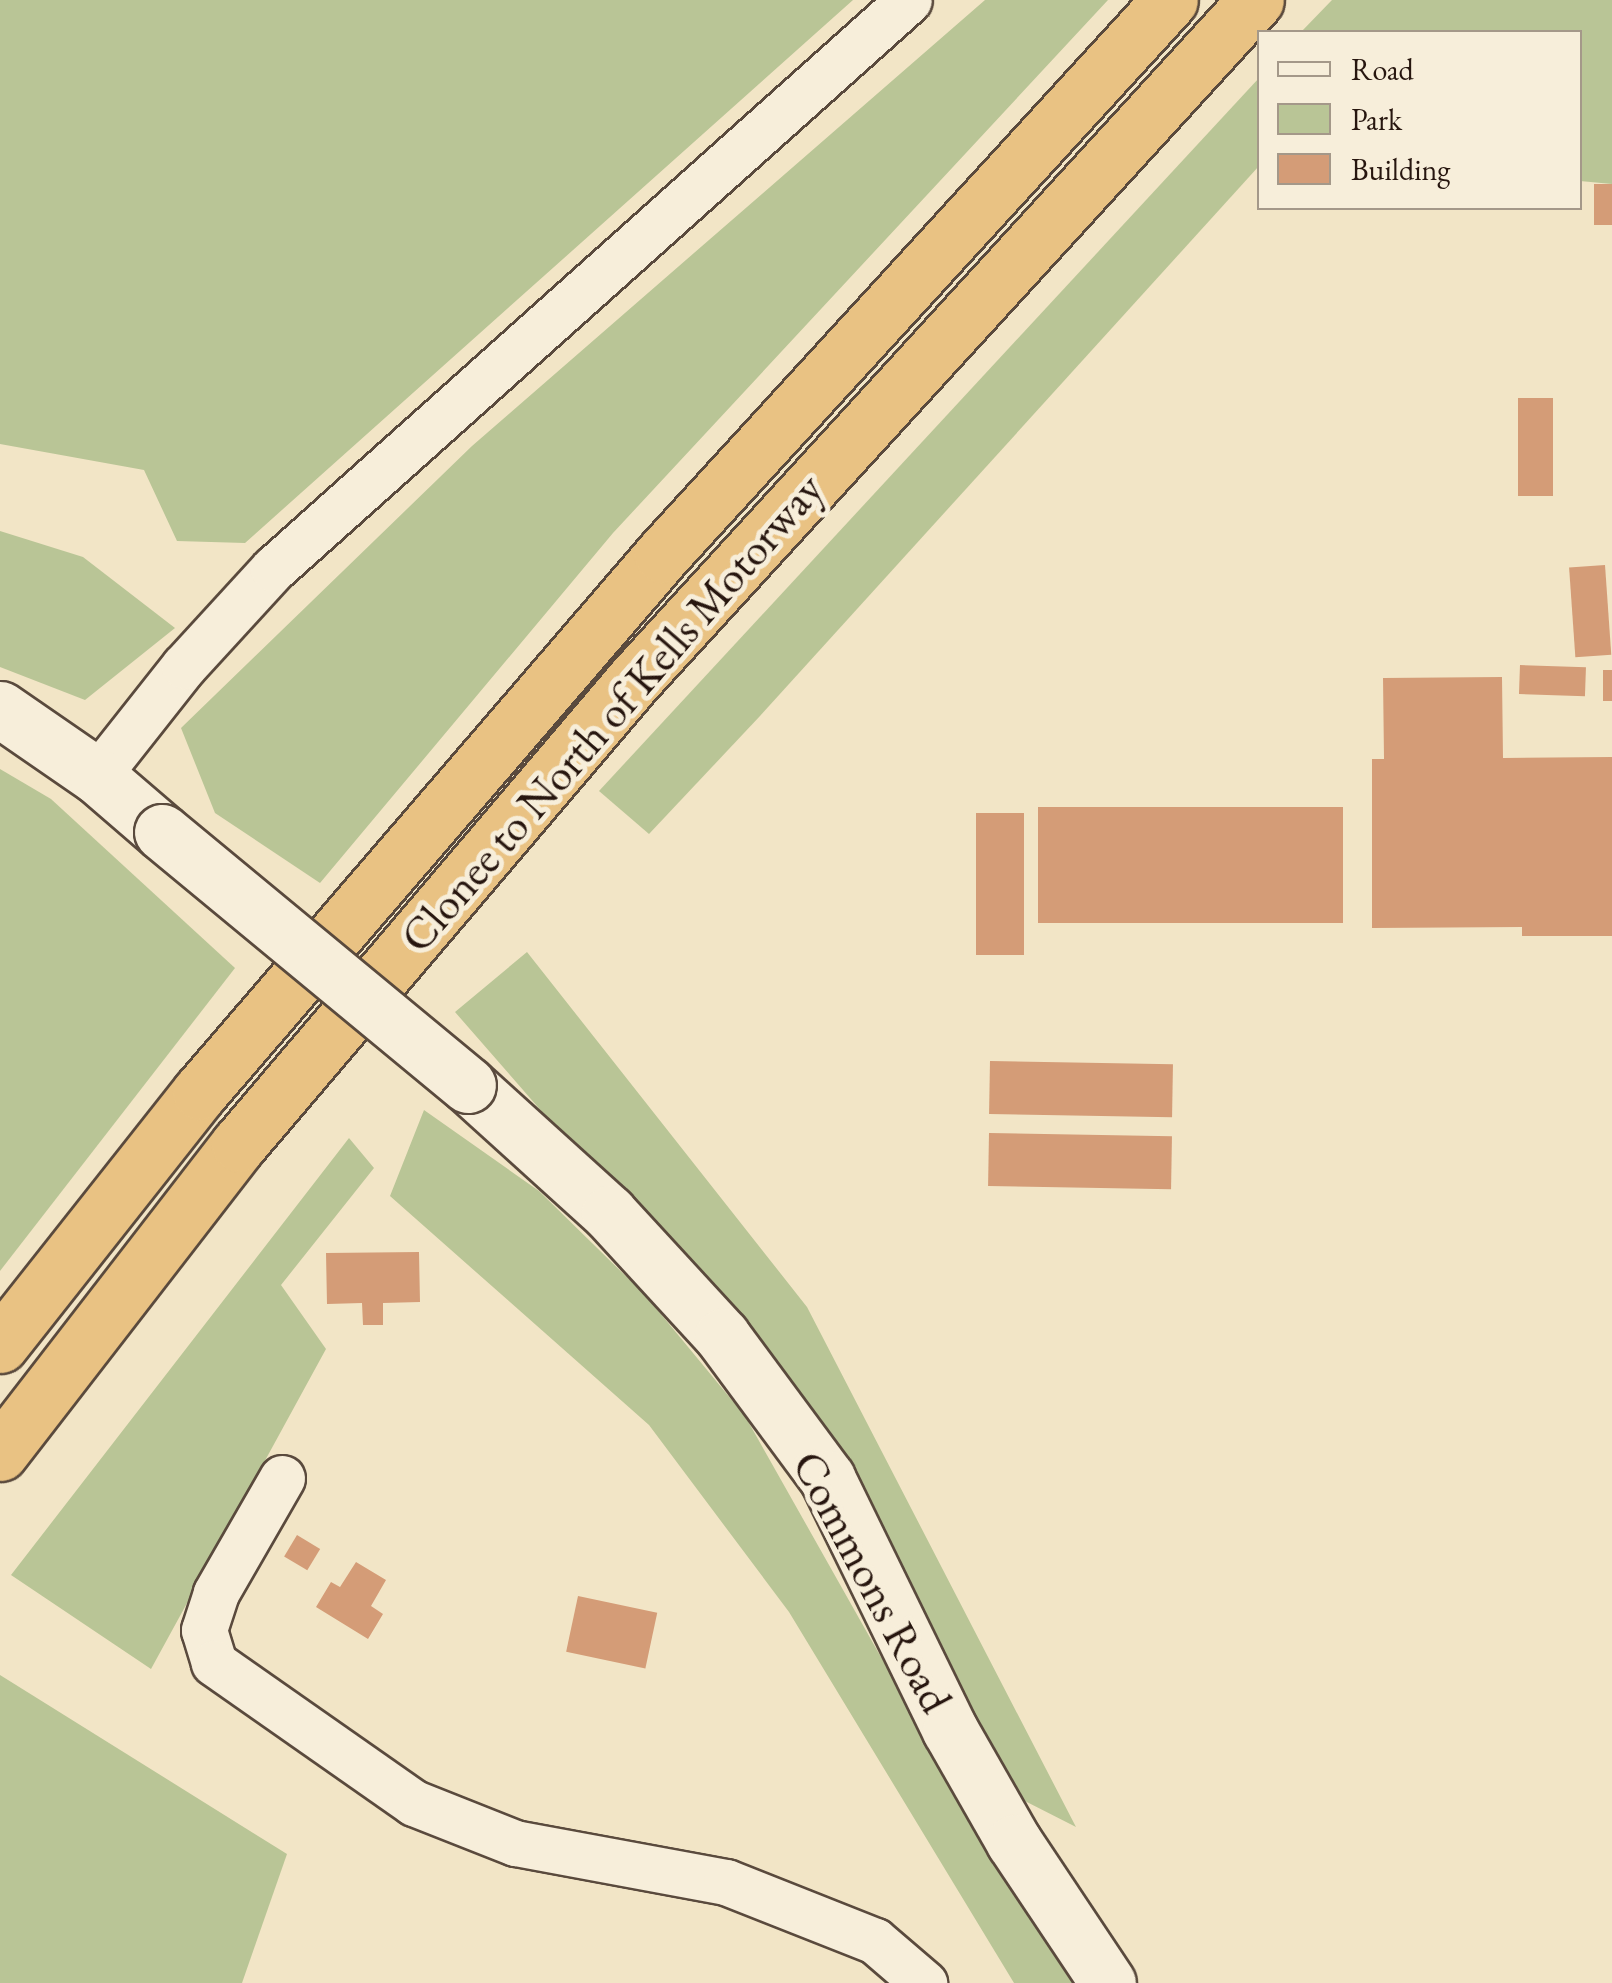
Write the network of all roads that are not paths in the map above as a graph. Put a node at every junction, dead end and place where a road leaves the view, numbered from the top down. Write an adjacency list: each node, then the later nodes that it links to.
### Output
1 (909, 0): 5 (street)
2 (1170, 0): 6 (highway, Clonee to North of Kells Motorway)
3 (1256, 0): 7 (highway, Clonee to North of Kells Motorway)
4 (0, 709): 5 (street, Commons Road)
5 (96, 776): 10 (street, Commons Road, bridge)
6 (0, 1345)
7 (0, 1453)
8 (282, 1478): 9 (street)
9 (924, 1983)
10 (1108, 1983)

